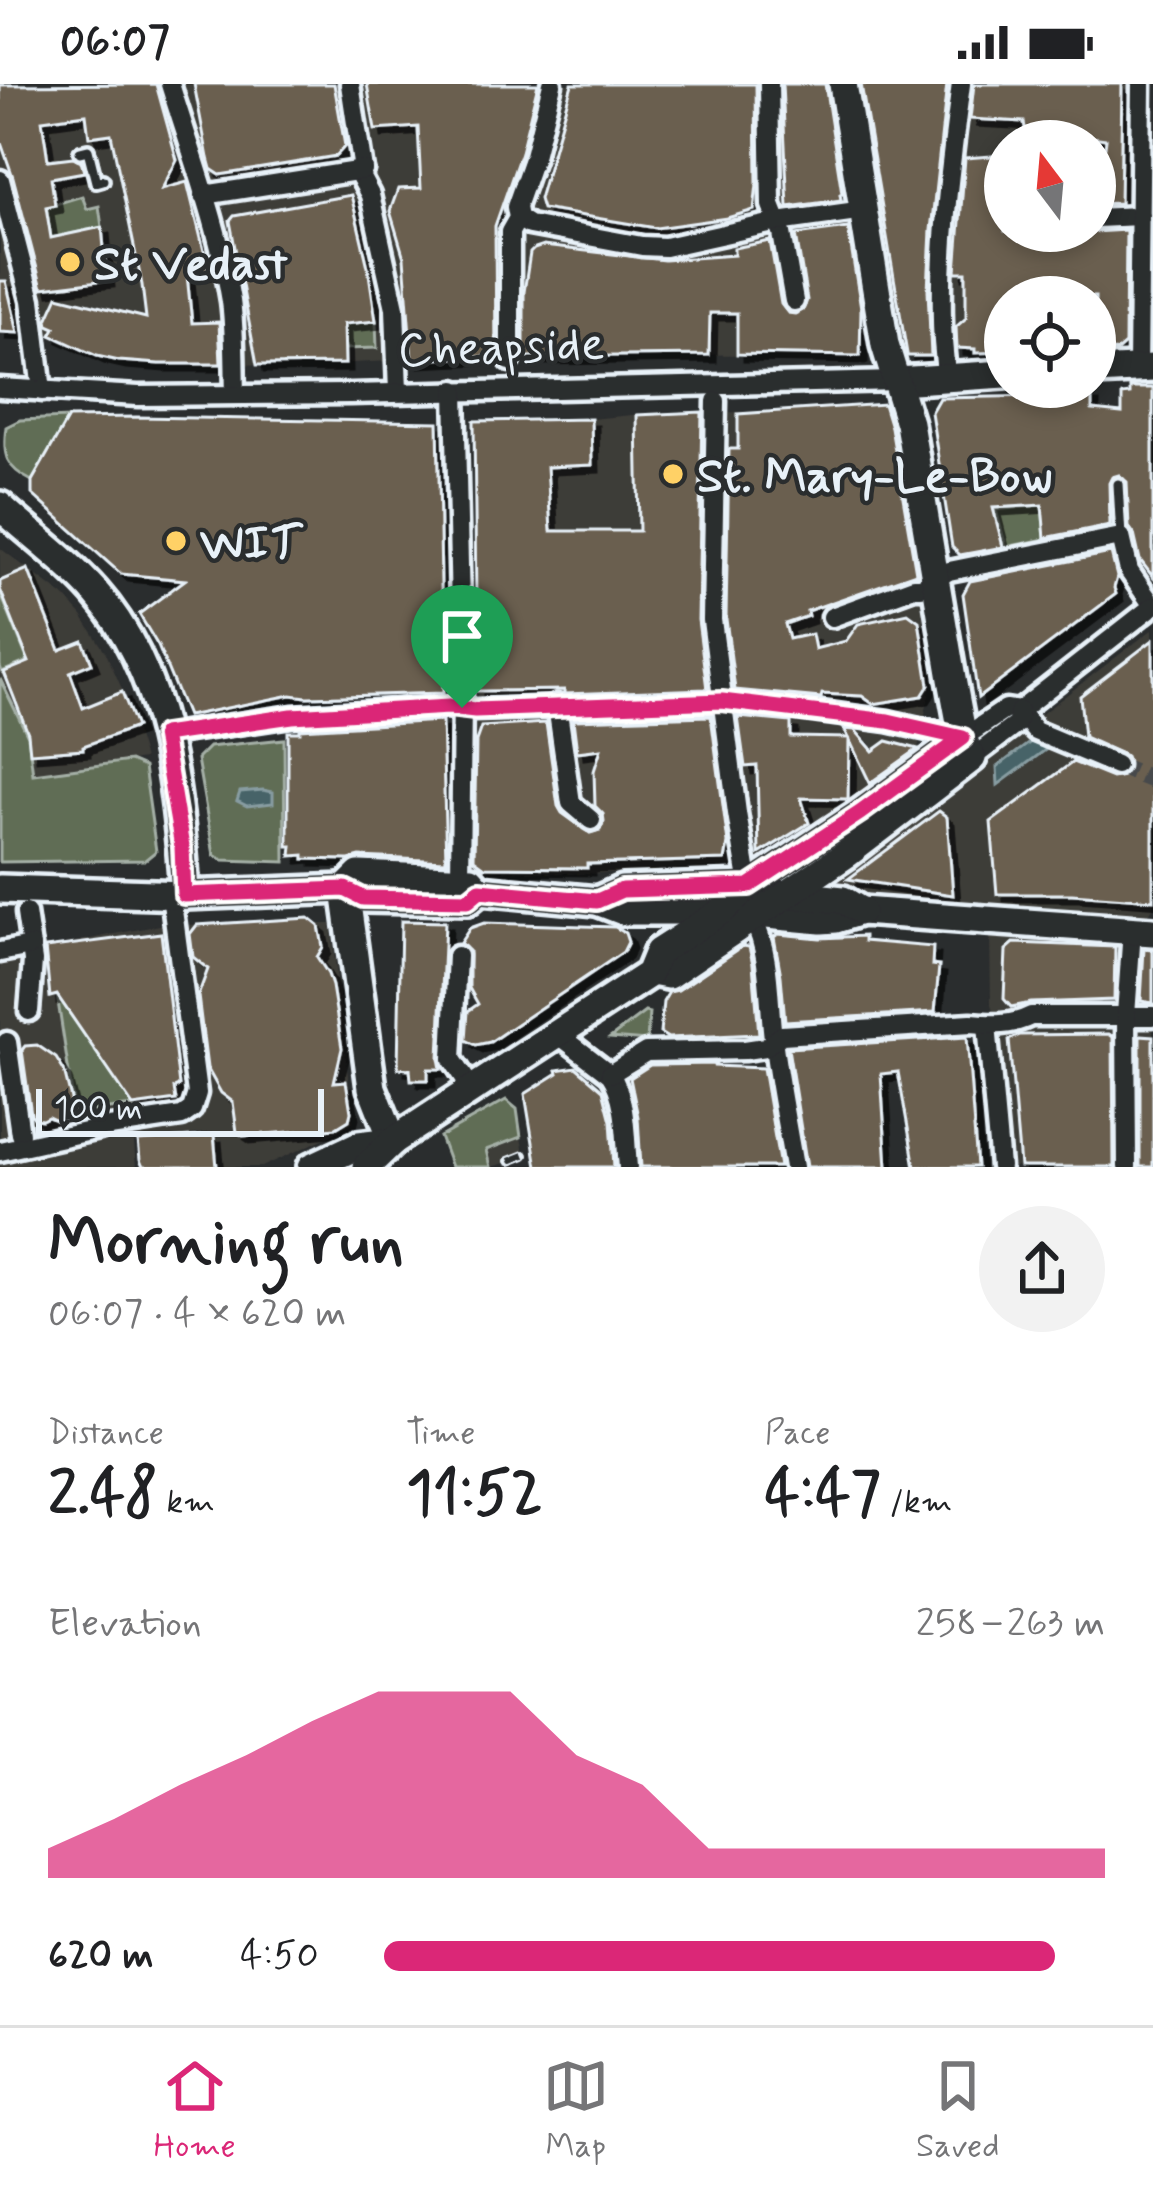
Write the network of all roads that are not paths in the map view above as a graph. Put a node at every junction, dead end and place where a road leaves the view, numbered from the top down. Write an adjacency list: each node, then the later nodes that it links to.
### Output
1 (170, 84): 12 (street)
2 (350, 84): 9 (street)
3 (552, 84): 16 (street)
4 (769, 84): 17 (street)
5 (843, 84): 13 (street)
6 (961, 84): 22 (street)
7 (1141, 84): 14 (street)
8 (80, 152): 11 (lane)
9 (363, 170): 12 (street); 27 (street)
10 (0, 180): 26 (street)
11 (104, 180)
12 (205, 195): 28 (street)
13 (864, 209): 17 (street); 23 (street)
14 (1140, 216): 15 (street); 20 (street)
15 (1116, 217)
16 (518, 218): 17 (street); 19 (street)
17 (778, 222): 18 (street)
18 (794, 301)
19 (511, 361)
20 (1145, 368)
21 (984, 375): 22 (street, Cheapside)
22 (946, 377): 23 (street, Cheapside)
23 (897, 381): 25 (street, Cheapside); 33 (street)
24 (0, 388): 26 (street, Cheapside)
25 (455, 390): 27 (street, Cheapside); 38 (street)
26 (42, 391): 28 (street, Cheapside)
27 (398, 392): 28 (street, Cheapside)
28 (235, 395)
29 (716, 401): 36 (street)
30 (1118, 484): 32 (lane)
31 (0, 506): 40 (street)
32 (1120, 537): 33 (street); 34 (street)
33 (937, 580): 35 (street); 41 (street)
34 (1153, 606): 39 (street)
35 (832, 617)
36 (722, 701): 37 (street); 41 (street); 45 (street)
37 (557, 706): 38 (street); 43 (street)
38 (462, 708): 40 (street); 44 (street)
39 (1018, 711): 41 (street); 42 (street)
40 (163, 735): 49 (street)
41 (968, 748): 45 (street); 48 (street)
42 (1116, 765)
43 (592, 820)
44 (470, 885): 47 (street); 50 (street)
45 (749, 886): 48 (street); 50 (street); 51 (street)
46 (0, 889): 49 (street)
47 (345, 889): 49 (street); 70 (street)
48 (785, 894): 52 (street); 54 (street)
49 (178, 895): 71 (street)
50 (597, 901): 51 (street)
51 (722, 910): 54 (street); 59 (street)
52 (861, 911): 54 (street); 55 (street)
53 (26, 913): 56 (street)
54 (757, 917): 59 (street); 65 (street)
55 (1143, 931): 61 (street)
56 (31, 946): 57 (street); 60 (street)
57 (0, 952)
58 (457, 956): 68 (street)
59 (652, 972): 64 (street)
60 (29, 1011)
61 (1126, 1016): 62 (street); 63 (street); 77 (street)
62 (1153, 1016)
63 (987, 1025): 65 (street); 76 (street)
64 (558, 1034): 67 (street); 68 (street)
65 (773, 1041): 67 (street); 75 (street)
66 (7, 1042): 69 (street)
67 (610, 1074): 74 (street)
68 (472, 1089): 70 (street)
69 (20, 1133)
70 (393, 1142): 72 (street); 73 (street)
71 (0, 1150)
72 (312, 1167)
73 (366, 1167)
74 (628, 1167)
75 (794, 1167)
76 (1000, 1167)
77 (1127, 1167)

